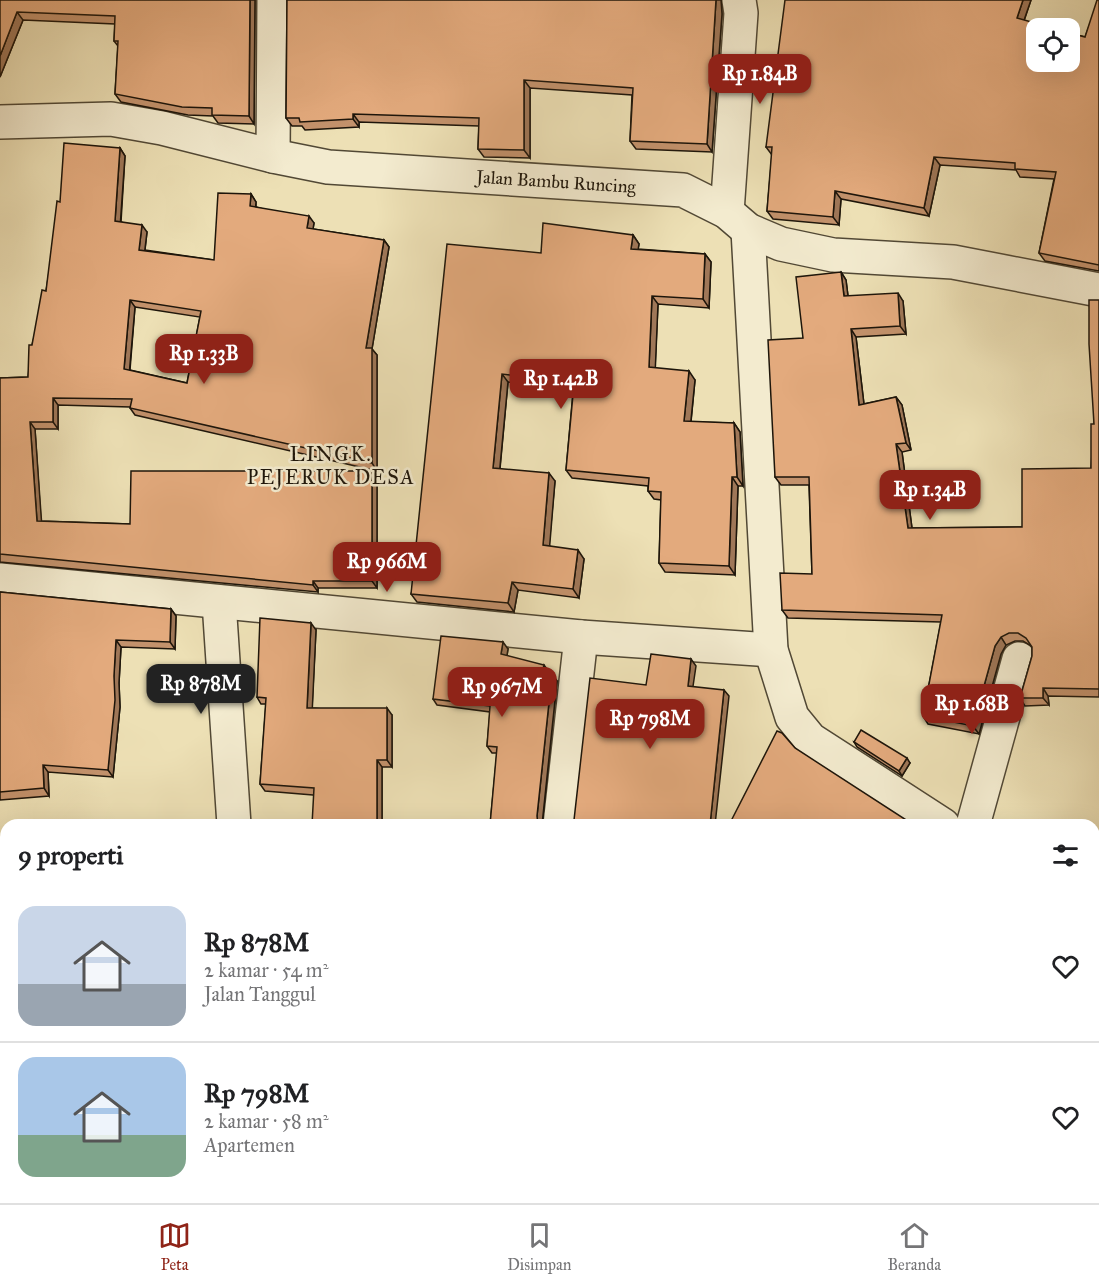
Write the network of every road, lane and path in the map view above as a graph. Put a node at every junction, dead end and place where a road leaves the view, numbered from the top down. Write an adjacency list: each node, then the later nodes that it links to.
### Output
1 (274, 0): 4 (street)
2 (739, 0): 5 (street)
3 (0, 122): 4 (street, Jalan Bambu Runcing)
4 (273, 156): 5 (street, Jalan Bambu Runcing)
5 (737, 221): 6 (street, Jalan Bambu Runcing); 10 (street)
6 (1099, 290)
7 (0, 580): 8 (street)
8 (219, 602): 9 (street); 12 (street)
9 (581, 637): 10 (street); 13 (street)
10 (771, 650): 14 (street)
11 (1019, 659): 15 (street)
12 (234, 819)
13 (561, 819)
14 (934, 819)
15 (976, 819)

